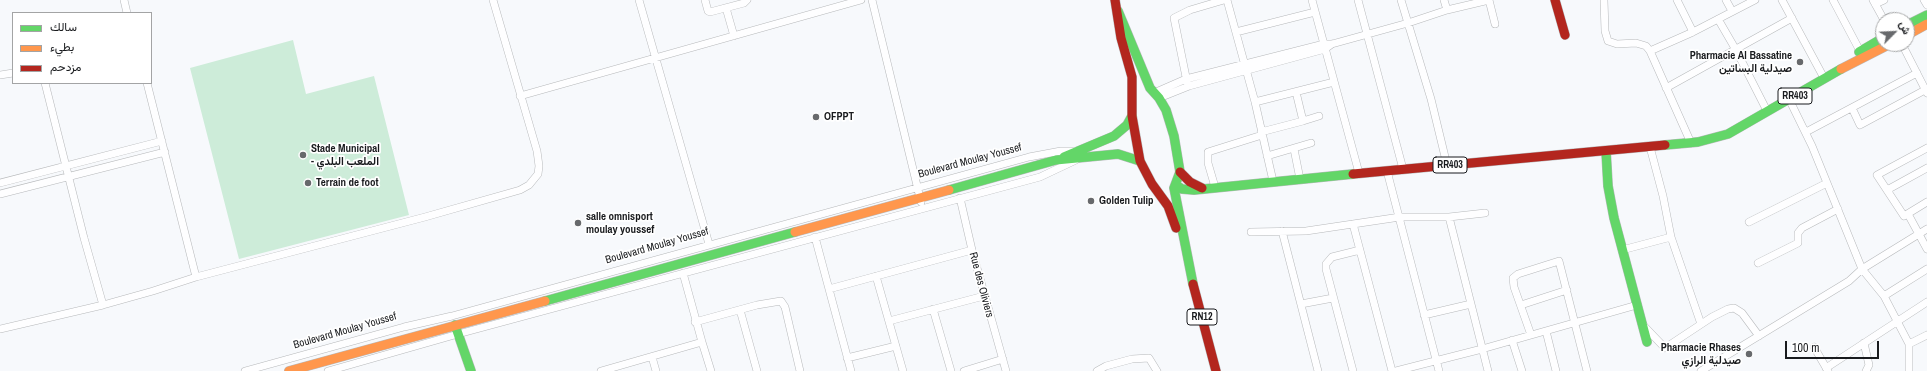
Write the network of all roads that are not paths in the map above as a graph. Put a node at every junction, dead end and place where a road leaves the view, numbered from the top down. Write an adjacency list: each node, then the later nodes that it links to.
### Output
1 (124, 0): 29 (street)
2 (493, 0): 68 (street)
3 (639, 0): 53 (street)
4 (704, 0): 26 (street)
5 (747, 0): 26 (street)
6 (861, 0): 45 (street)
7 (872, 0): 106 (street)
8 (1115, 0): 28 (main road, RN12)
9 (1226, 0): 41 (street); 61 (street)
10 (1312, 0): 30 (street)
11 (1358, 0): 43 (street)
12 (1401, 0): 37 (street)
13 (1444, 0): 27 (street)
14 (1489, 0): 27 (street); 38 (street)
15 (1555, 0): 44 (main road)
16 (1604, 0): 49 (street)
17 (1677, 0): 42 (street)
18 (1726, 0): 31 (street)
19 (1754, 0): 31 (street)
20 (1782, 0): 34 (street)
21 (1833, 0): 50 (street)
22 (1884, 0): 24 (street)
23 (1924, 0): 25 (street)
24 (1874, 2): 32 (street)
25 (1927, 5)
26 (726, 8): 45 (street)
27 (1447, 10): 37 (street)
28 (1118, 11): 67 (main road, RN12); 67 (main road, RN12)
29 (127, 12)
30 (1315, 12): 41 (street); 47 (street)
31 (1732, 12): 35 (street)
32 (1880, 12)
33 (1927, 15): 36 (main road)
34 (1792, 18): 48 (street); 58 (street)
35 (1718, 19): 42 (street); 48 (street)
36 (1915, 21)
37 (1408, 23): 43 (street); 91 (street)
38 (1495, 24)
39 (1927, 24): 40 (main road)
40 (1915, 31)
41 (1236, 32): 54 (street)
42 (1693, 32): 49 (street)
43 (1368, 34): 47 (street); 96 (street)
44 (1565, 35)
45 (734, 36): 53 (street)
46 (1875, 43): 50 (main road, RR403)
47 (1324, 46): 54 (street); 60 (street)
48 (1736, 50): 64 (street); 71 (street)
49 (1650, 51): 64 (street)
50 (1860, 51): 58 (main road, RR403)
51 (1875, 51): 58 (main road, RR403)
52 (1906, 52): 56 (street)
53 (656, 57): 68 (street); 131 (street)
54 (1246, 67): 61 (street); 70 (street)
55 (12, 73): 57 (street)
56 (1917, 73): 59 (street); 72 (street)
57 (0, 75)
58 (1822, 76): 69 (main road, RR403); 71 (main road, RR403)
59 (1924, 80): 65 (street)
60 (1334, 82): 66 (street); 99 (street)
61 (1187, 83): 67 (street)
62 (45, 84): 93 (street)
63 (147, 84): 78 (street)
64 (1666, 88): 80 (street)
65 (1926, 91): 72 (street)
66 (1296, 92): 70 (street); 75 (street)
67 (1147, 95): 73 (main road, RN12); 98 (main road, RN12)
68 (520, 96): 142 (street)
69 (1789, 99): 76 (street); 80 (main road, RR403)
70 (1255, 102): 77 (street)
71 (1765, 107): 80 (main road, RR403)
72 (1852, 108): 76 (street)
73 (1132, 116): 86 (main road); 90 (main road, RN12)
74 (1319, 116): 75 (street)
75 (1303, 121): 77 (street)
76 (1806, 132): 105 (street)
77 (1262, 134): 89 (street); 108 (street)
78 (162, 141): 85 (street); 87 (street)
79 (1311, 143): 83 (street)
80 (1695, 143): 81 (main road, RR403)
81 (1650, 147): 84 (main road, RR403); 130 (street)
82 (1927, 148): 111 (street)
83 (1294, 149): 89 (street); 101 (street)
84 (1606, 151): 91 (main road, RR403); 135 (main road)
85 (165, 152): 92 (street); 142 (street)
86 (1078, 154): 88 (street, Boulevard Moulay Youssef); 90 (main road, Boulevard Moulay Youssef); 94 (main road, Boulevard Moulay Youssef); 113 (street, Boulevard Moulay Youssef)
87 (108, 156): 92 (street); 93 (street)
88 (1029, 156): 94 (street); 106 (street, Boulevard Moulay Youssef)
89 (1267, 156): 102 (street)
90 (1140, 161): 110 (main road, RN12)
91 (1447, 165): 96 (main road, RR403)
92 (110, 166): 100 (street)
93 (66, 167): 100 (street); 103 (street)
94 (1032, 167): 104 (main road, Boulevard Moulay Youssef)
95 (1927, 168): 111 (street)
96 (1403, 169): 97 (main road, RR403)
97 (1387, 171): 99 (main road, RR403); 121 (street)
98 (1180, 172): 107 (main road, RN12); 109 (main road)
99 (1359, 174): 101 (main road, RR403)
100 (68, 177): 112 (street); 149 (street)
101 (1300, 179): 102 (main road, RR403)
102 (1273, 181): 108 (main road, RR403)
103 (0, 183)
104 (972, 183): 113 (street); 114 (main road, Boulevard Moulay Youssef)
105 (1827, 183): 118 (street); 123 (street)
106 (918, 187): 114 (street); 131 (street, Boulevard Moulay Youssef)
107 (1175, 187): 109 (main road, RR403); 110 (main road); 136 (main road, RN12)
108 (1215, 187): 109 (main road, RR403)
109 (1202, 188)
110 (1157, 189): 136 (main road, RN12)
111 (1887, 190): 120 (street)
112 (0, 194)
113 (975, 194): 115 (street, Boulevard Moulay Youssef)
114 (920, 198): 117 (street); 163 (main road, Boulevard Moulay Youssef)
115 (960, 198): 117 (street, Boulevard Moulay Youssef); 133 (street, Rue des Oliviers)
116 (1927, 202): 120 (street)
117 (923, 208): 129 (street, Boulevard Moulay Youssef)
118 (1838, 209): 137 (street); 138 (street)
119 (1485, 214): 122 (street)
120 (1908, 214): 128 (street)
121 (1400, 217): 122 (street); 124 (street); 156 (street)
122 (1449, 217): 151 (street)
123 (1749, 222)
124 (1353, 224): 126 (street); 134 (street)
125 (1927, 229): 128 (street)
126 (1282, 231): 127 (street); 150 (street)
127 (1251, 232)
128 (1918, 235): 132 (street); 138 (street)
129 (815, 237): 140 (street, Boulevard Moulay Youssef); 143 (street)
130 (1671, 237): 135 (street); 162 (street)
131 (709, 244): 163 (street, Boulevard Moulay Youssef)
132 (1927, 249)
133 (972, 250): 141 (street); 145 (street, Rue des Oliviers)
134 (1360, 250): 147 (street); 201 (street)
135 (1622, 250): 153 (main road)
136 (1188, 262): 198 (main road, RN12)
137 (1758, 263)
138 (1862, 269): 146 (street); 168 (street)
139 (1927, 269): 146 (street)
140 (683, 273): 159 (street); 163 (street, Boulevard Moulay Youssef)
141 (876, 276): 143 (street); 158 (street)
142 (196, 277): 149 (street)
143 (829, 289): 178 (street)
144 (1566, 290): 152 (street); 152 (street); 160 (street)
145 (984, 296): 154 (street); 179 (street, Rue des Oliviers)
146 (1884, 296): 157 (street)
147 (1334, 298): 150 (street); 200 (street)
148 (1927, 302): 157 (street)
149 (103, 304): 164 (street)
150 (1301, 304): 199 (street)
151 (1471, 304): 156 (street); 176 (street)
152 (1521, 305): 166 (street)
153 (1637, 305): 160 (street); 161 (main road)
154 (933, 309): 158 (street); 193 (street)
155 (740, 310): 159 (street); 189 (street); 190 (street)
156 (1424, 315): 180 (street)
157 (1898, 320): 172 (street); 173 (street)
158 (889, 321): 174 (street)
159 (695, 322): 170 (street)
160 (1575, 323): 165 (street); 207 (street)
161 (1642, 323): 162 (street); 171 (main road)
162 (1701, 324): 168 (street)
163 (455, 325): 182 (street, Boulevard Moulay Youssef); 183 (main road, Boulevard Moulay Youssef); 184 (street, Boulevard Moulay Youssef); 185 (main road)
164 (0, 329)
165 (1546, 331): 166 (street); 206 (street)
166 (1531, 335): 169 (street)
167 (1927, 335): 173 (street)
168 (1759, 336): 208 (street)
169 (1512, 340): 176 (street); 205 (street)
170 (702, 342): 177 (street); 188 (street)
171 (1647, 342)
172 (1864, 343): 181 (street); 209 (street)
173 (1909, 344): 210 (street)
174 (896, 346): 178 (street); 192 (street)
175 (1814, 347): 181 (street)
176 (1482, 349): 180 (street); 204 (street)
177 (652, 357): 186 (street); 187 (street)
178 (847, 358): 191 (street)
179 (1002, 359): 194 (street); 195 (street, Rue des Oliviers)
180 (1436, 361): 202 (street); 203 (street)
181 (1827, 369)
182 (245, 371)
183 (289, 371)
184 (328, 371)
185 (471, 371)
186 (601, 371)
187 (656, 371)
188 (711, 371)
189 (757, 371)
190 (800, 371)
191 (850, 371)
192 (904, 371)
193 (951, 371)
194 (964, 371)
195 (1006, 371)
196 (1097, 371): 197 (street)
197 (1156, 371)
198 (1216, 371)
199 (1318, 371)
200 (1354, 371)
201 (1392, 371)
202 (1396, 371)
203 (1439, 371)
204 (1488, 371)
205 (1522, 371)
206 (1556, 371)
207 (1587, 371)
208 (1701, 371)
209 (1866, 371)
210 (1908, 371)

